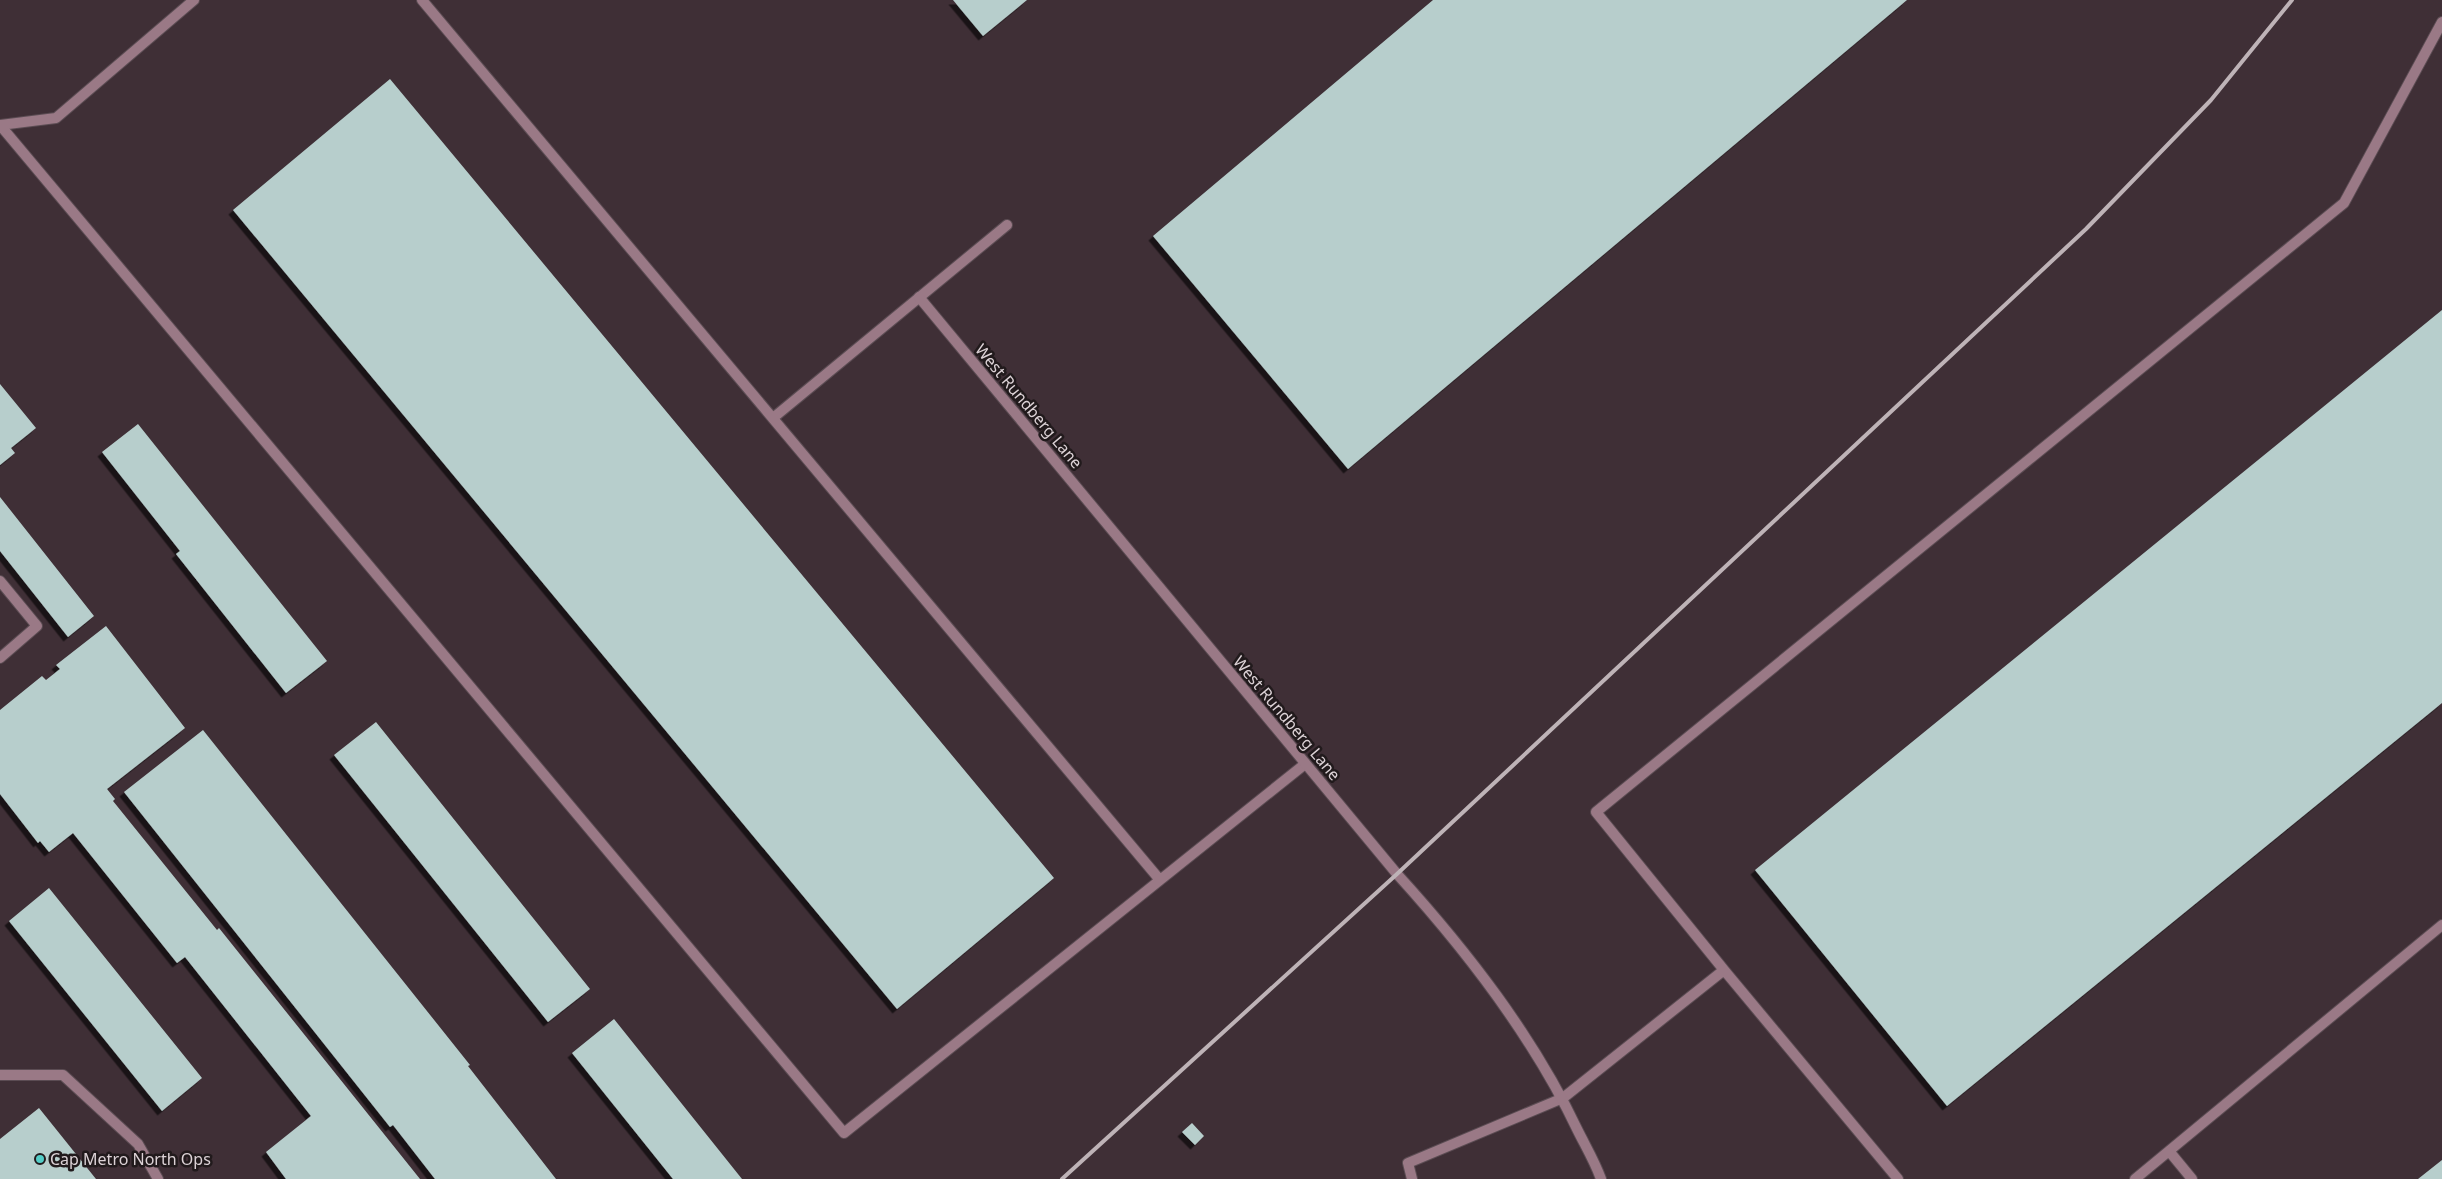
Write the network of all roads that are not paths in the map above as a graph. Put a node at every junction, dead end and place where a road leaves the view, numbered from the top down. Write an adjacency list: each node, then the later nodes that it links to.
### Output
1 (194, 0): 4 (street)
2 (422, 0): 7 (street)
3 (2442, 22): 13 (street)
4 (0, 125): 11 (street)
5 (1007, 225): 6 (street)
6 (919, 297): 7 (street); 10 (street, West Rundberg Lane)
7 (773, 418): 11 (street)
8 (0, 581): 9 (street)
9 (0, 658)
10 (1306, 764): 11 (street); 15 (street, West Rundberg Lane)
11 (1160, 880)
12 (2442, 925): 16 (street)
13 (1724, 970): 15 (street); 20 (street)
14 (0, 1075): 17 (street)
15 (1563, 1098): 18 (street); 19 (street, West Rundberg Lane)
16 (2168, 1151): 21 (street); 22 (street)
17 (158, 1179)
18 (1412, 1179)
19 (1601, 1179)
20 (1898, 1179)
21 (2135, 1179)
22 (2192, 1179)

